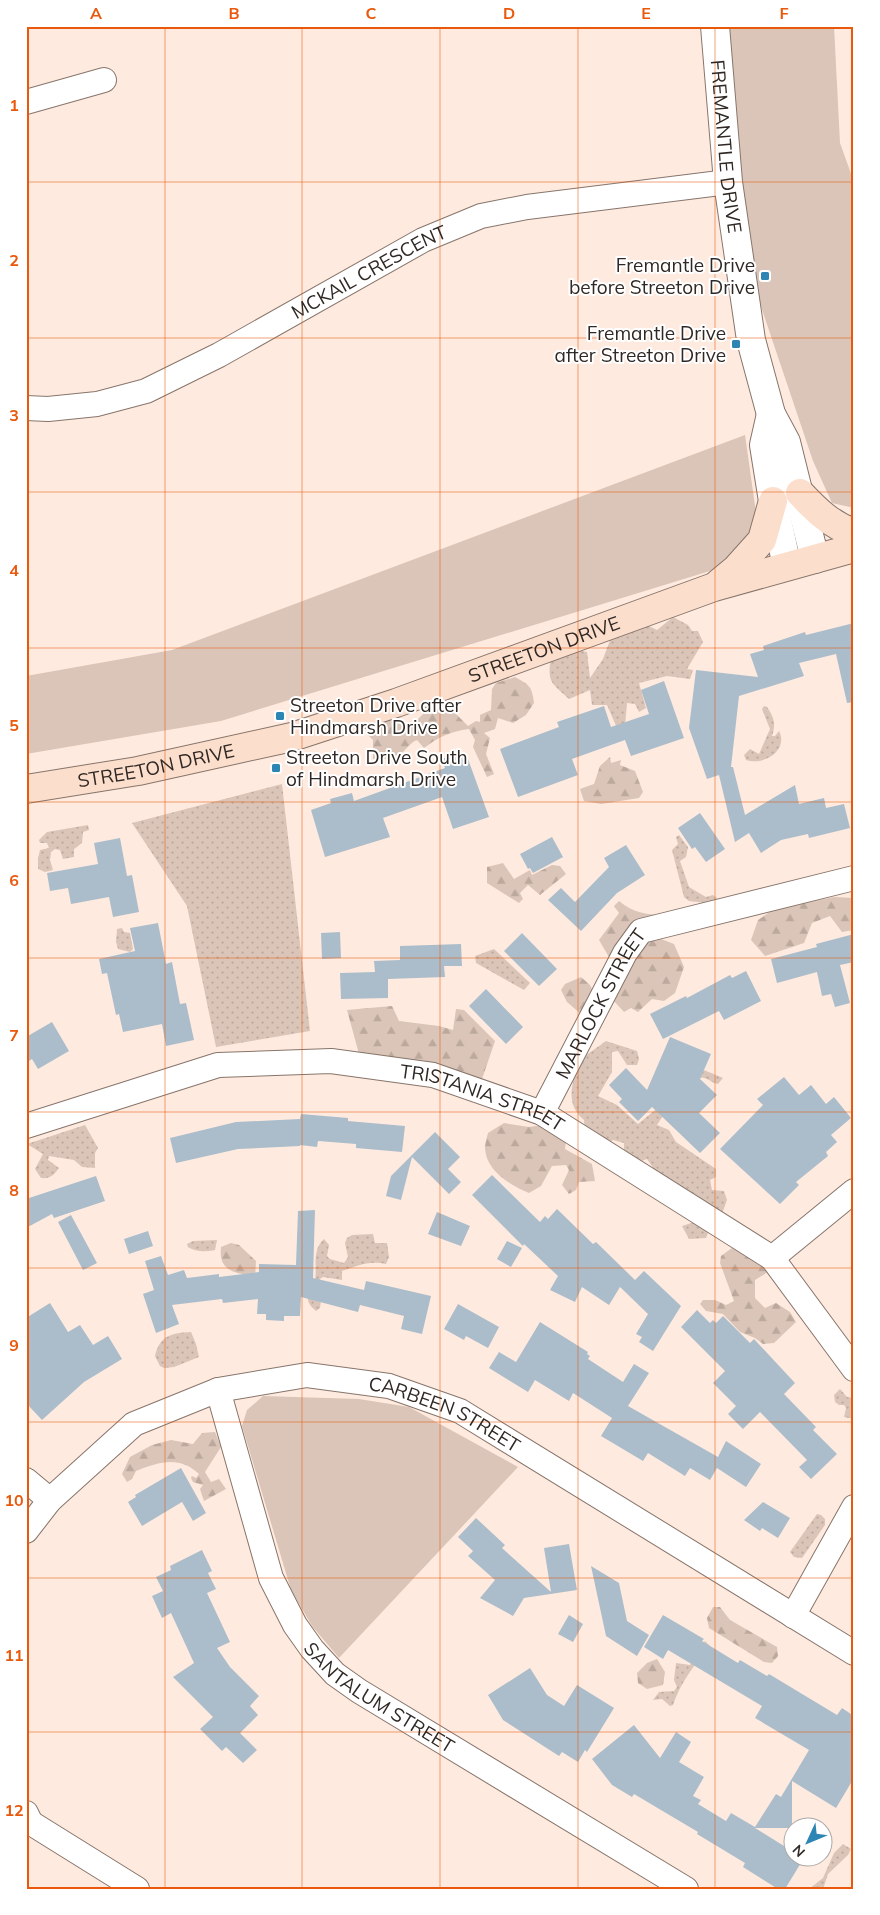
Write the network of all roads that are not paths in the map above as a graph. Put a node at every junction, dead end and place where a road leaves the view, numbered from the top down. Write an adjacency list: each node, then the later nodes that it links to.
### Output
1 (715, 26): 4 (street, FREMANTLE DRIVE)
2 (104, 80): 3 (street)
3 (26, 102)
4 (728, 182): 5 (street, MCKAIL CRESCENT); 6 (street, FREMANTLE DRIVE)
5 (26, 408)
6 (771, 414): 7 (street, FREMANTLE DRIVE); 8 (street, FREMANTLE DRIVE)
7 (800, 493): 9 (main road); 11 (street, FREMANTLE DRIVE)
8 (773, 501): 12 (street, FREMANTLE DRIVE); 13 (main road)
9 (854, 533)
10 (854, 548): 11 (main road, STREETON DRIVE)
11 (815, 559): 12 (main road, STREETON DRIVE)
12 (787, 566): 13 (main road, STREETON DRIVE)
13 (714, 587): 14 (main road, STREETON DRIVE)
14 (26, 789)
15 (854, 878): 16 (street, MARLOCK STREET)
16 (542, 1113): 17 (street, TRISTANIA STREET); 19 (street, TRISTANIA STREET)
17 (26, 1126)
18 (854, 1191): 19 (street)
19 (772, 1258): 20 (street, TRISTANIA STREET)
20 (854, 1369)
21 (218, 1390): 23 (street, CARBEEN STREET); 26 (street, CARBEEN STREET); 30 (street, SANTALUM STREET)
22 (26, 1480): 23 (street)
23 (50, 1500): 25 (street, CARBEEN STREET)
24 (854, 1507): 26 (street)
25 (26, 1531)
26 (793, 1616): 27 (street, CARBEEN STREET)
27 (854, 1653)
28 (26, 1813): 29 (street)
29 (137, 1889)
30 (686, 1889)

